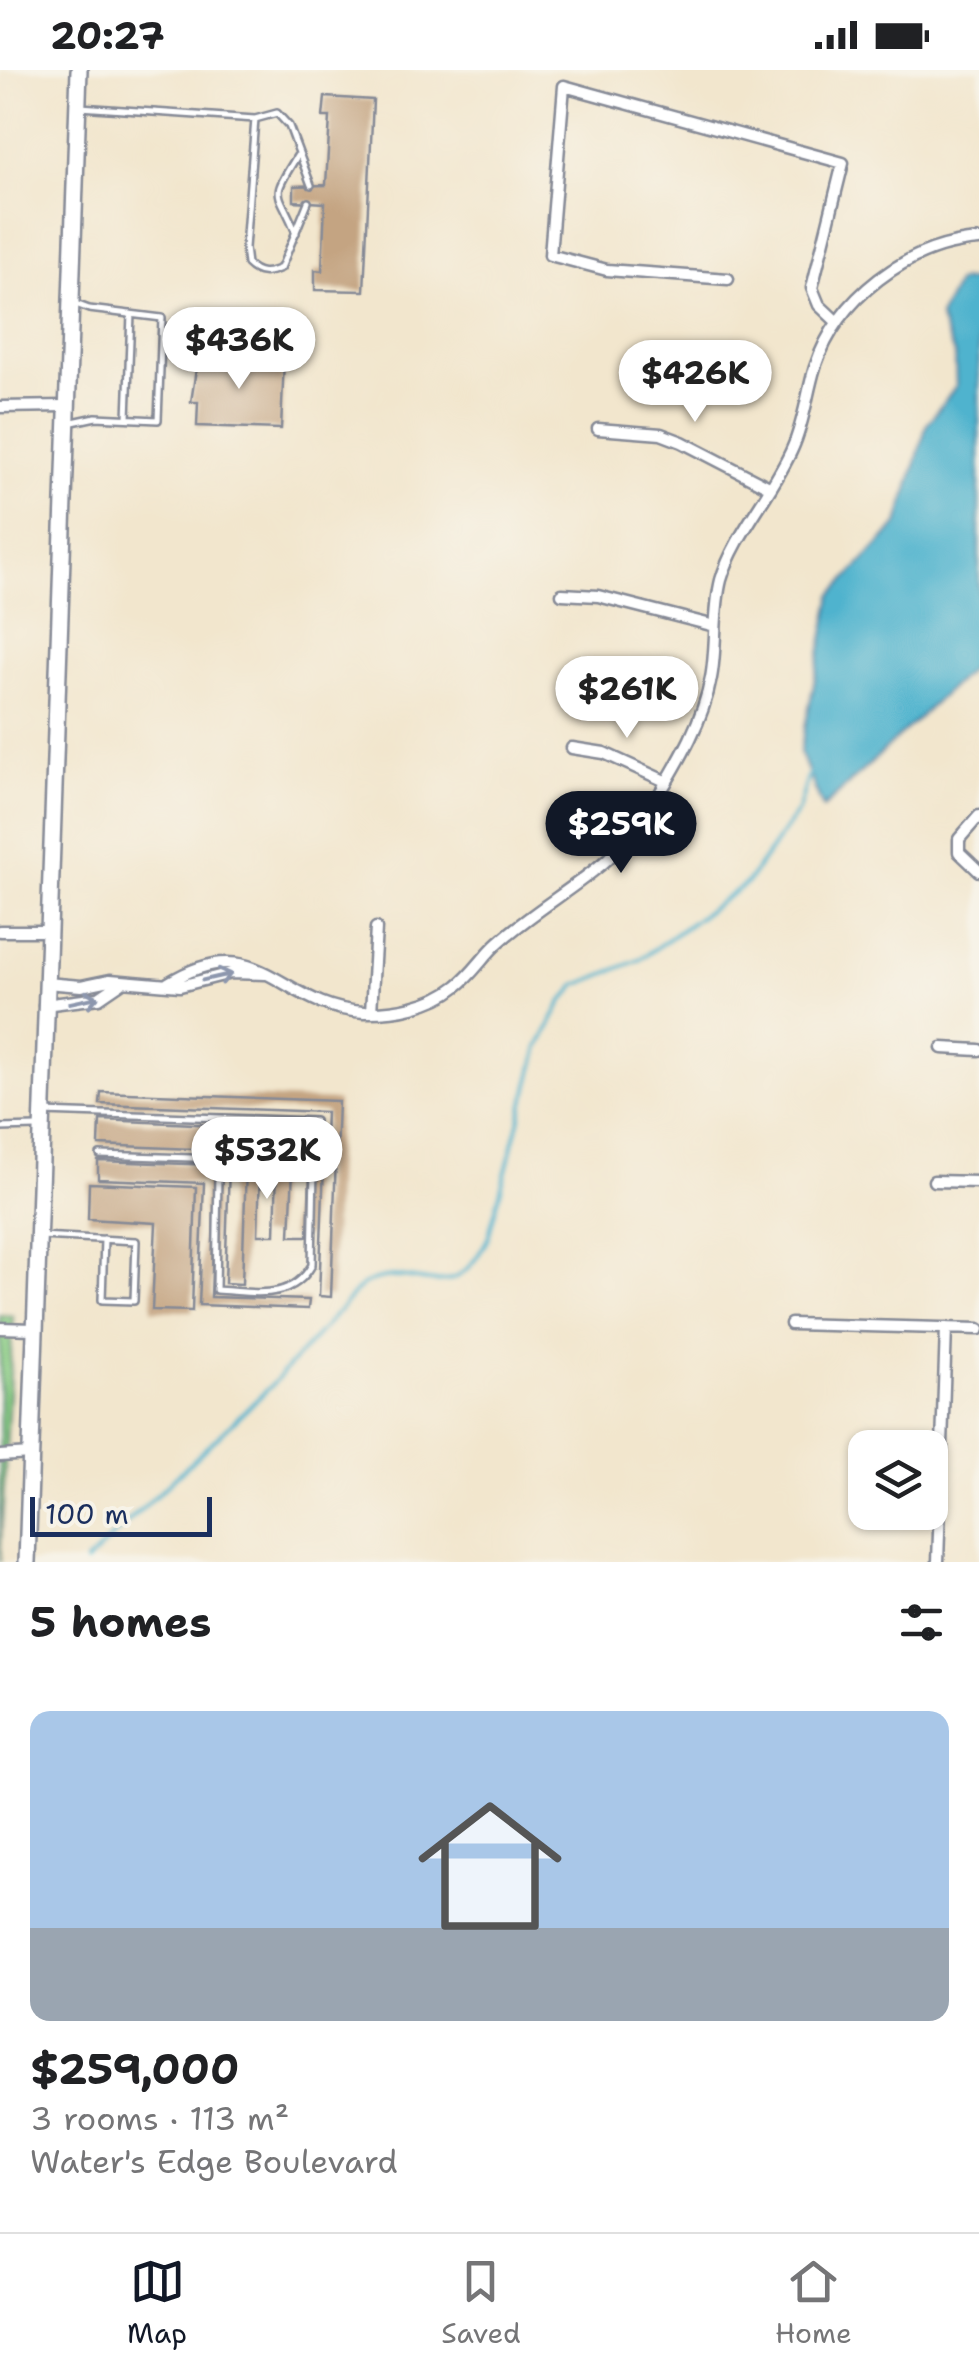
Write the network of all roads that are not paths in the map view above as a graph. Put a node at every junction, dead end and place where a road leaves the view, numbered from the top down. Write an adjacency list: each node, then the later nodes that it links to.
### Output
1 (79, 70): 2 (main road)
2 (77, 107): 3 (lane); 10 (main road)
3 (254, 119): 4 (lane); 7 (lane)
4 (297, 156): 5 (lane); 7 (lane)
5 (310, 186)
6 (308, 202): 7 (lane)
7 (297, 236)
8 (979, 240): 12 (street)
9 (728, 279): 12 (street)
10 (69, 301): 11 (lane); 13 (main road)
11 (131, 314): 15 (lane); 15 (lane)
12 (836, 321): 18 (street)
13 (66, 406): 14 (street); 16 (main road)
14 (0, 407)
15 (128, 418): 16 (lane)
16 (65, 424): 27 (main road)
17 (598, 429): 18 (street)
18 (771, 488): 20 (street)
19 (562, 594): 20 (street)
20 (715, 626): 22 (street)
21 (572, 748): 22 (street)
22 (664, 782): 31 (street)
23 (979, 816): 24 (street)
24 (979, 870)
25 (376, 928): 31 (street)
26 (0, 931): 27 (street)
27 (47, 931): 28 (main road)
28 (44, 983): 29 (street); 30 (main road)
29 (120, 983): 30 (street, one-way to 29); 31 (street)
30 (44, 1005): 35 (main road)
31 (371, 1012)
32 (942, 1048): 33 (street)
33 (979, 1050)
34 (218, 1118): 35 (lane); 38 (lane); 39 (lane)
35 (40, 1120): 36 (lane); 42 (main road)
36 (0, 1128)
37 (100, 1156): 38 (lane)
38 (218, 1158): 39 (lane); 39 (lane)
39 (314, 1162)
40 (934, 1180): 41 (street)
41 (979, 1182)
42 (36, 1236): 43 (lane); 47 (main road)
43 (104, 1238): 43 (lane)
44 (791, 1324): 46 (street)
45 (0, 1328): 47 (street)
46 (946, 1328): 48 (street); 52 (street)
47 (34, 1329): 49 (main road)
48 (979, 1329)
49 (30, 1454): 50 (street); 51 (main road)
50 (0, 1456)
51 (26, 1562)
52 (938, 1562)

